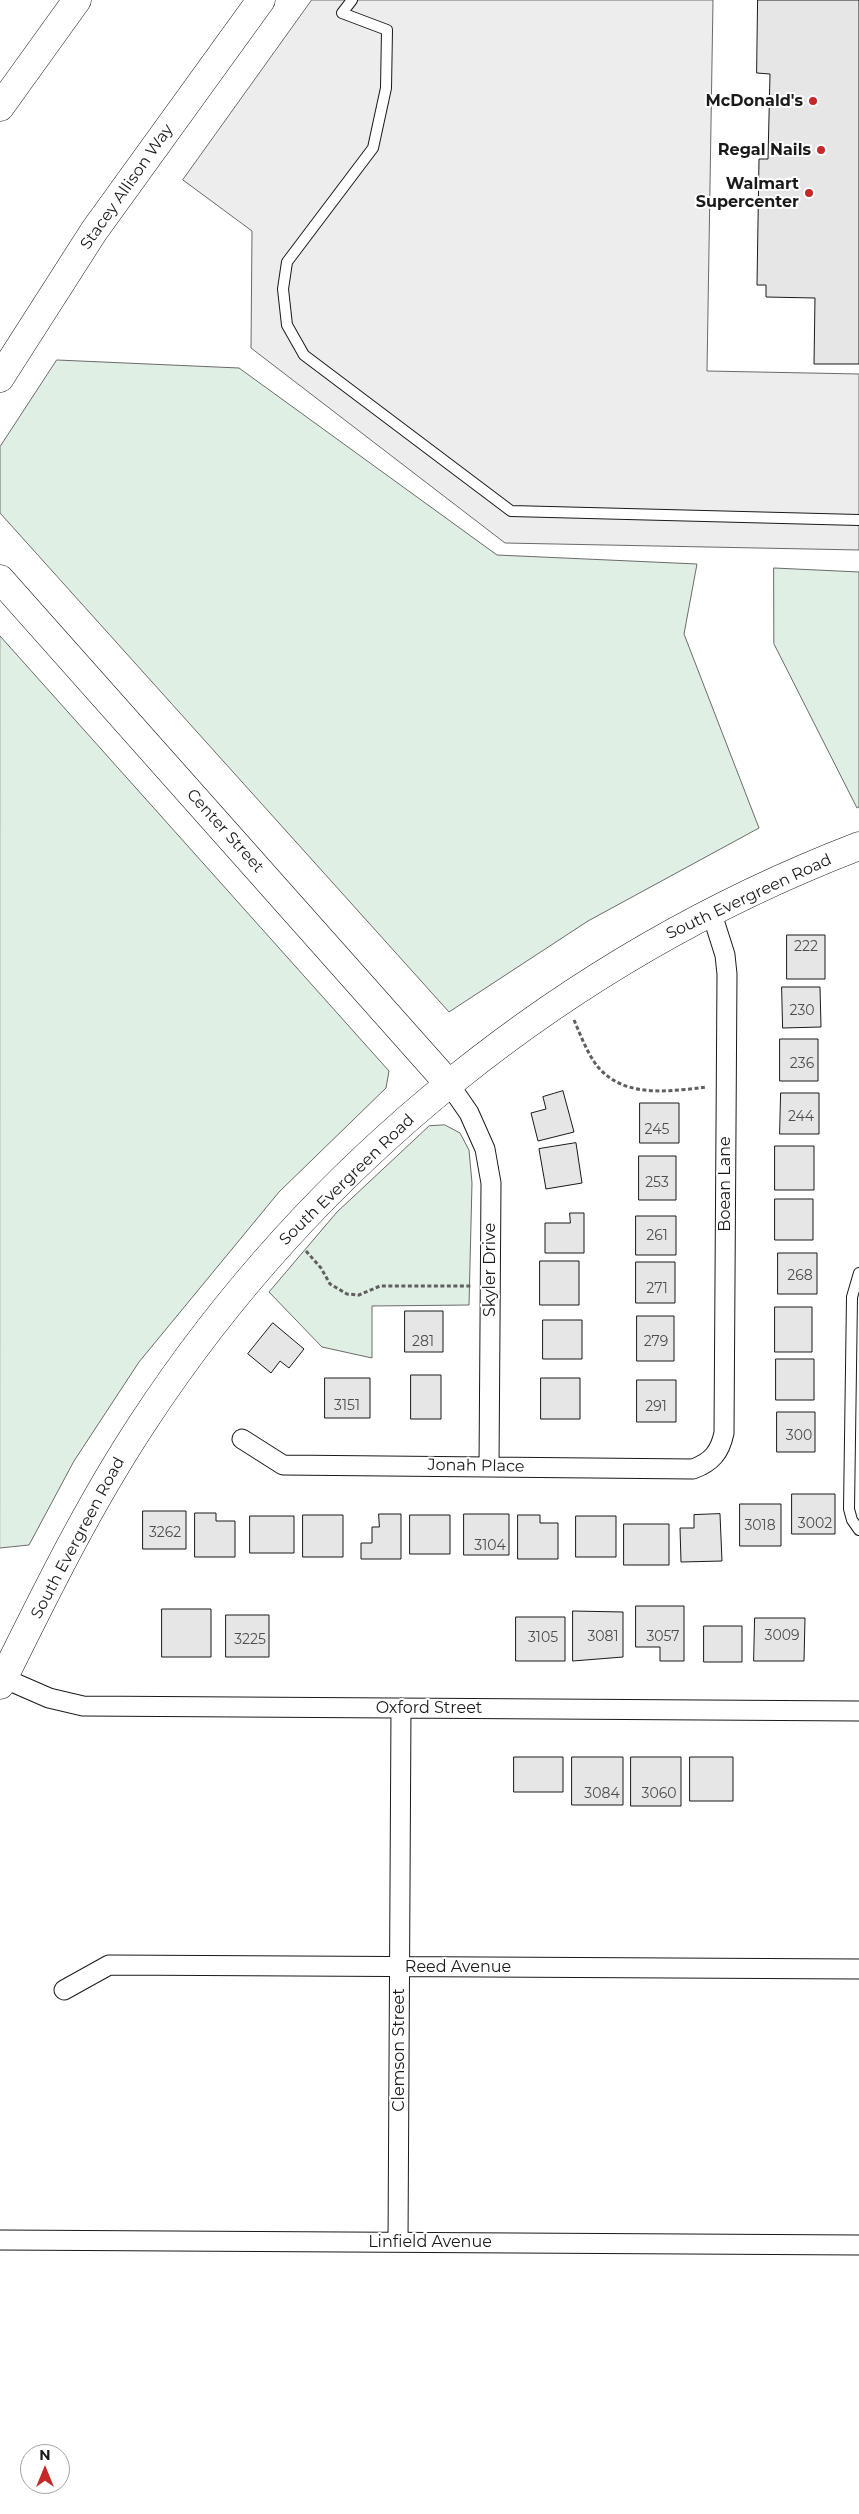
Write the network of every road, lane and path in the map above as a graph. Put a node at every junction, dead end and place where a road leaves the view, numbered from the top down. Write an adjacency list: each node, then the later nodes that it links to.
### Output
1 (77, 0): 5 (main road)
2 (99, 0): 5 (main road)
3 (261, 0): 7 (main road, Stacey Allison Way)
4 (352, 0): 8 (lane)
5 (23, 75): 6 (main road)
6 (0, 107)
7 (0, 378)
8 (859, 520)
9 (0, 579): 13 (main road, Center Street)
10 (857, 851): 11 (main road, South Evergreen Road)
11 (711, 911): 12 (main road, South Evergreen Road); 14 (street, Boean Lane)
12 (564, 999): 13 (main road, South Evergreen Road); 14 (path)
13 (449, 1084): 15 (main road, South Evergreen Road); 17 (street, Skyler Drive)
14 (726, 1085): 19 (street, Boean Lane)
15 (290, 1233): 17 (path); 22 (main road, South Evergreen Road)
16 (859, 1273): 21 (lane)
17 (490, 1286): 20 (street, Skyler Drive)
18 (242, 1439): 20 (street, Jonah Place)
19 (714, 1457): 20 (street, Jonah Place)
20 (489, 1467)
21 (859, 1530)
22 (1, 1680): 23 (street, Oxford Street)
23 (401, 1708): 24 (street, Oxford Street); 25 (street, Clemson Street)
24 (859, 1711)
25 (400, 1966): 26 (street, Reed Avenue); 27 (street, Reed Avenue); 29 (street, Clemson Street)
26 (859, 1969)
27 (64, 1990)
28 (0, 2240): 29 (street, Linfield Avenue)
29 (398, 2242): 30 (street, Linfield Avenue)
30 (859, 2245)

